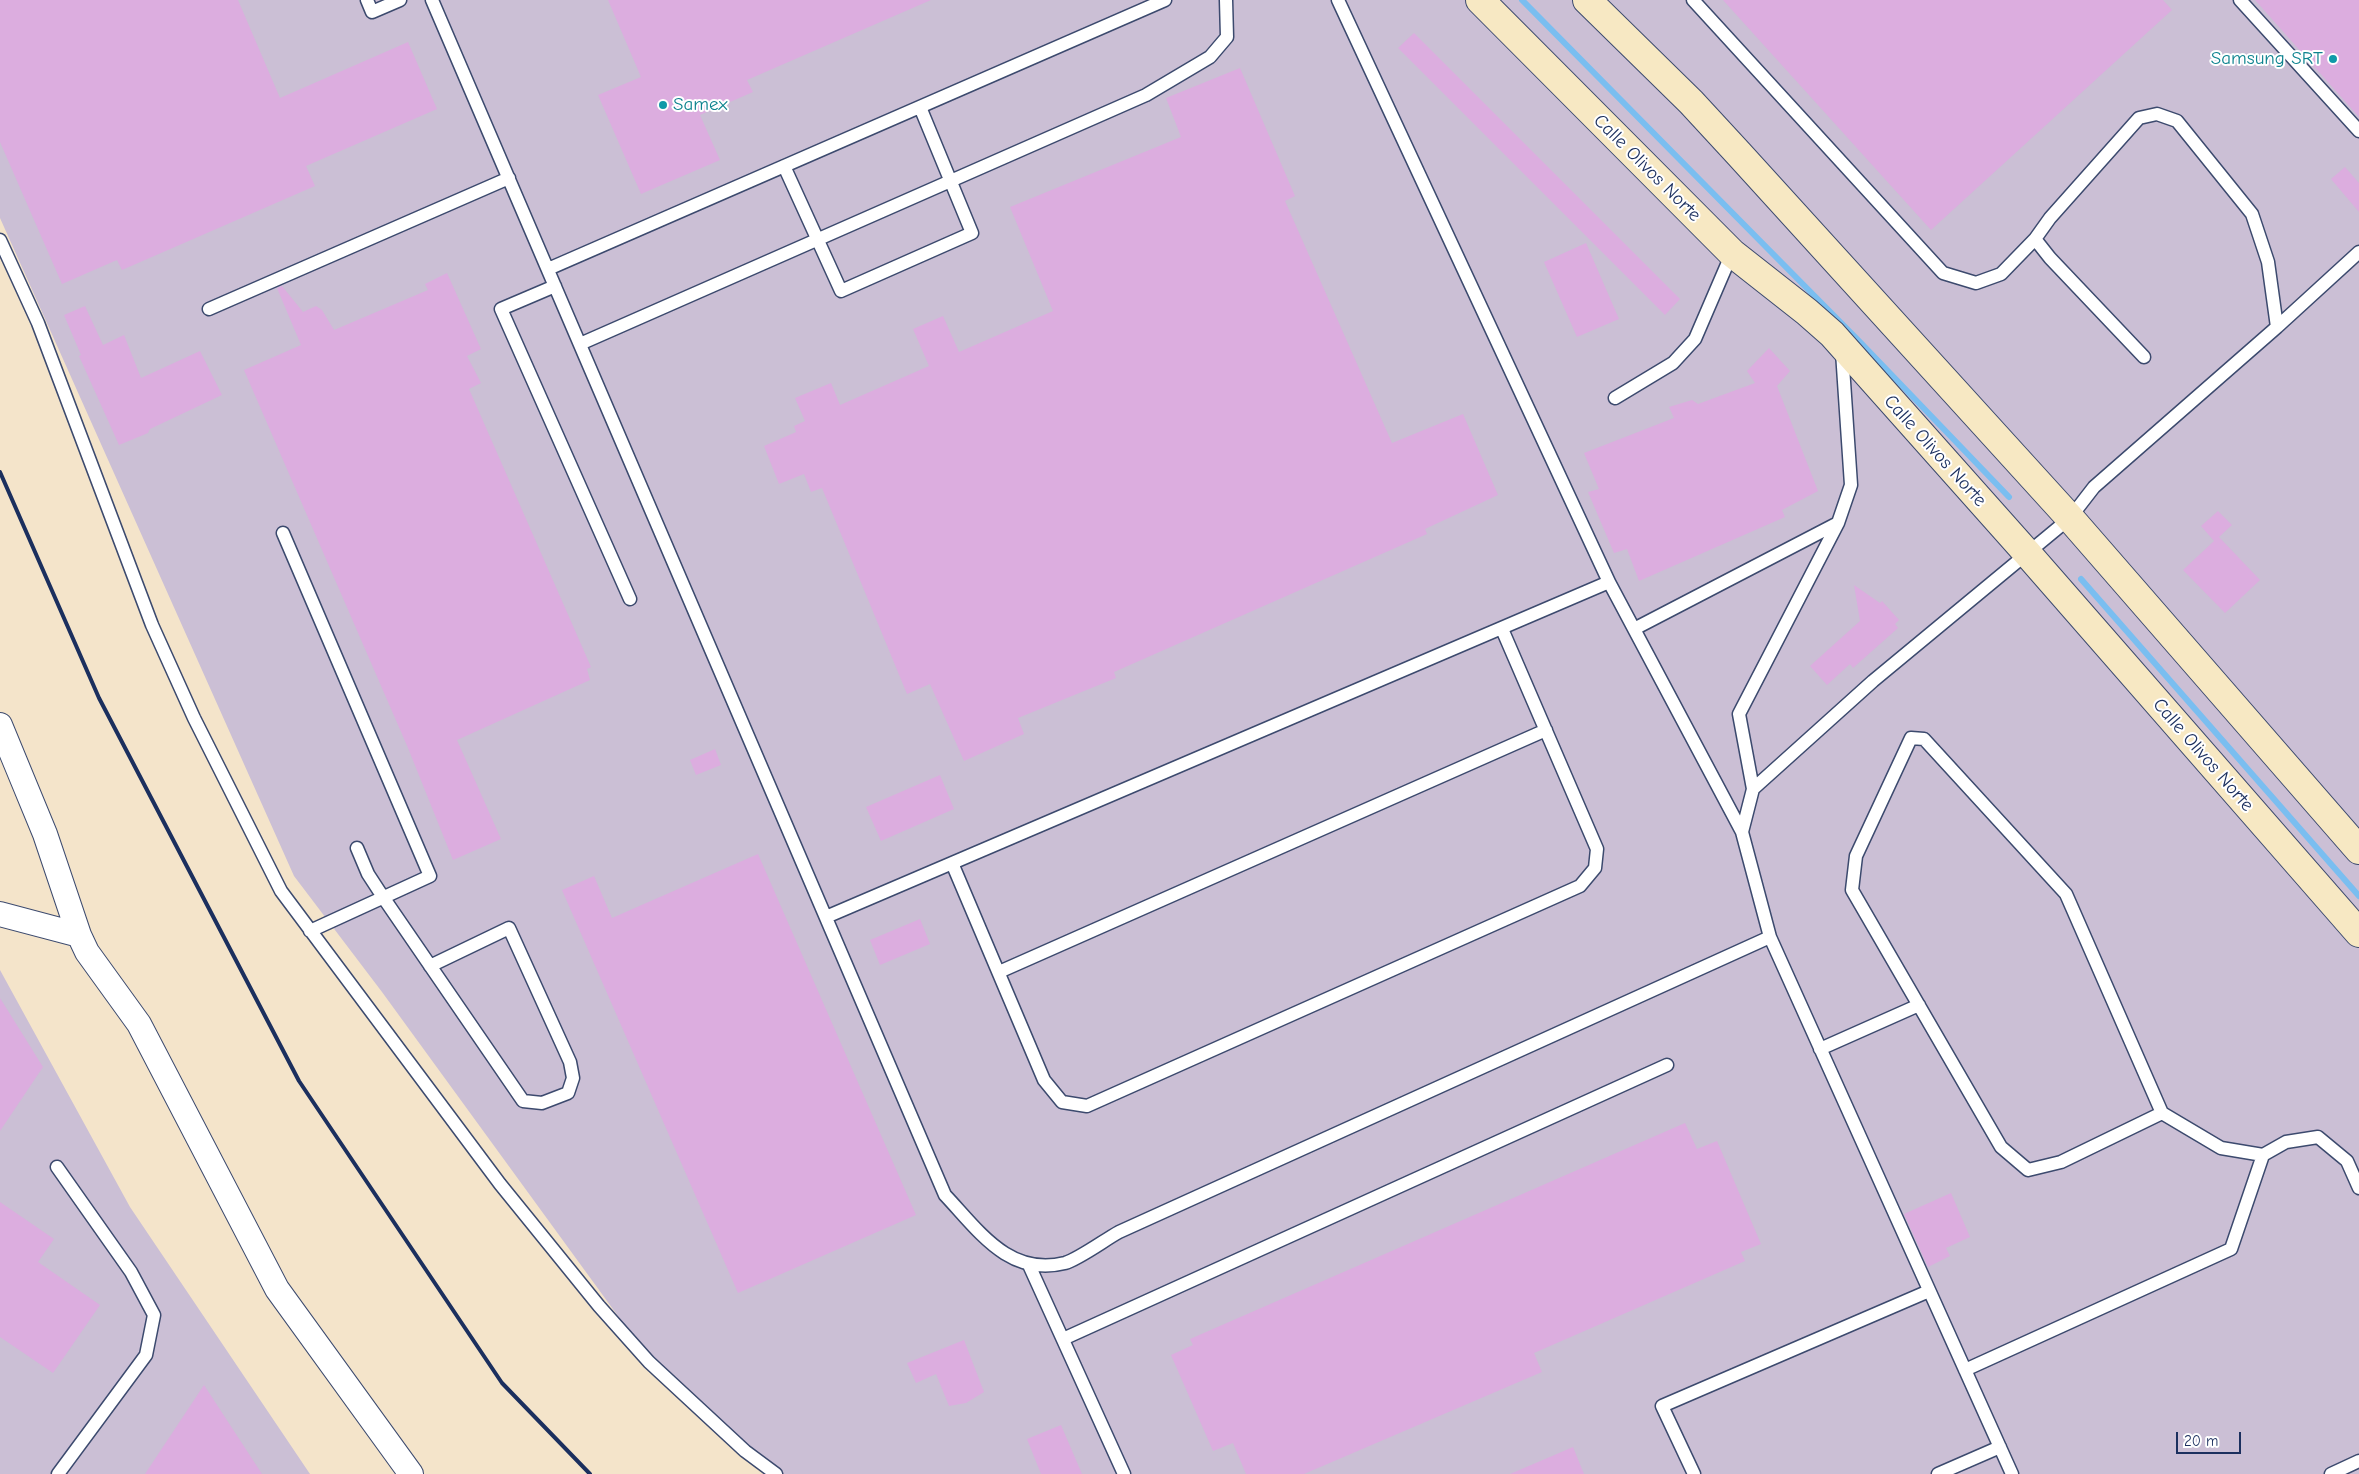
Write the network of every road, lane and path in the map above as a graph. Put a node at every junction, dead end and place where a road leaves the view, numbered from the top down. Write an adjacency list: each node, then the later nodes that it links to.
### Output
1 (367, 0): 2 (lane)
2 (400, 0)
3 (432, 0): 14 (lane)
4 (1165, 0): 11 (lane)
5 (1226, 0): 15 (lane)
6 (1338, 0): 33 (lane)
7 (1480, 0): 20 (main road, Calle Olivos Norte)
8 (1587, 0): 29 (main road)
9 (1693, 0): 18 (lane)
10 (2240, 0): 12 (lane)
11 (920, 107): 13 (lane); 15 (lane)
12 (2359, 131)
13 (784, 166): 16 (lane); 21 (lane)
14 (508, 178): 21 (lane); 23 (lane)
15 (951, 180): 16 (lane); 16 (lane)
16 (818, 239): 25 (lane)
17 (0, 240): 47 (lane)
18 (2035, 240): 24 (lane); 27 (lane)
19 (2359, 252): 24 (lane)
20 (1732, 253): 26 (main road, Calle Olivos Norte); 28 (lane)
21 (548, 269): 22 (lane)
22 (555, 286): 25 (lane); 34 (lane)
23 (209, 309)
24 (2277, 327): 29 (lane)
25 (580, 344): 46 (lane)
26 (1842, 347): 30 (lane); 32 (main road, Calle Olivos Norte)
27 (2144, 357)
28 (1615, 398)
29 (2070, 518): 32 (lane); 42 (main road)
30 (1838, 523): 36 (lane); 39 (lane)
31 (283, 533): 44 (lane)
32 (2027, 553): 39 (lane); 48 (main road, Calle Olivos Norte)
33 (1609, 582): 35 (lane); 36 (lane)
34 (630, 600)
35 (1502, 629): 38 (lane); 43 (lane)
36 (1634, 629): 40 (lane)
37 (0, 725): 49 (street)
38 (1546, 730): 52 (lane); 52 (lane)
39 (1753, 789): 40 (lane)
40 (1742, 832): 50 (lane)
41 (357, 848): 44 (lane)
42 (2359, 850)
43 (952, 863): 46 (lane); 52 (lane)
44 (383, 898): 47 (lane); 51 (lane)
45 (0, 914): 49 (street)
46 (826, 917): 60 (lane)
47 (310, 932): 68 (lane)
48 (2359, 933)
49 (79, 935): 67 (street)
50 (1770, 937): 54 (lane); 60 (lane)
51 (430, 966): 51 (lane)
52 (998, 972)
53 (1919, 1005): 54 (lane); 56 (lane); 56 (lane)
54 (1820, 1049): 61 (lane)
55 (1667, 1065): 62 (lane)
56 (2162, 1113): 57 (lane)
57 (2263, 1155): 59 (lane); 63 (lane)
58 (57, 1168): 66 (lane)
59 (2359, 1188)
60 (1029, 1265): 62 (lane)
61 (1929, 1291): 63 (lane); 70 (lane)
62 (1063, 1339): 69 (lane)
63 (1965, 1370): 64 (lane)
64 (2000, 1448): 71 (lane); 72 (lane)
65 (2359, 1461): 73 (lane)
66 (58, 1474)
67 (411, 1474)
68 (776, 1474)
69 (1124, 1474)
70 (1694, 1474)
71 (1938, 1474)
72 (2012, 1474)
73 (2331, 1474)

